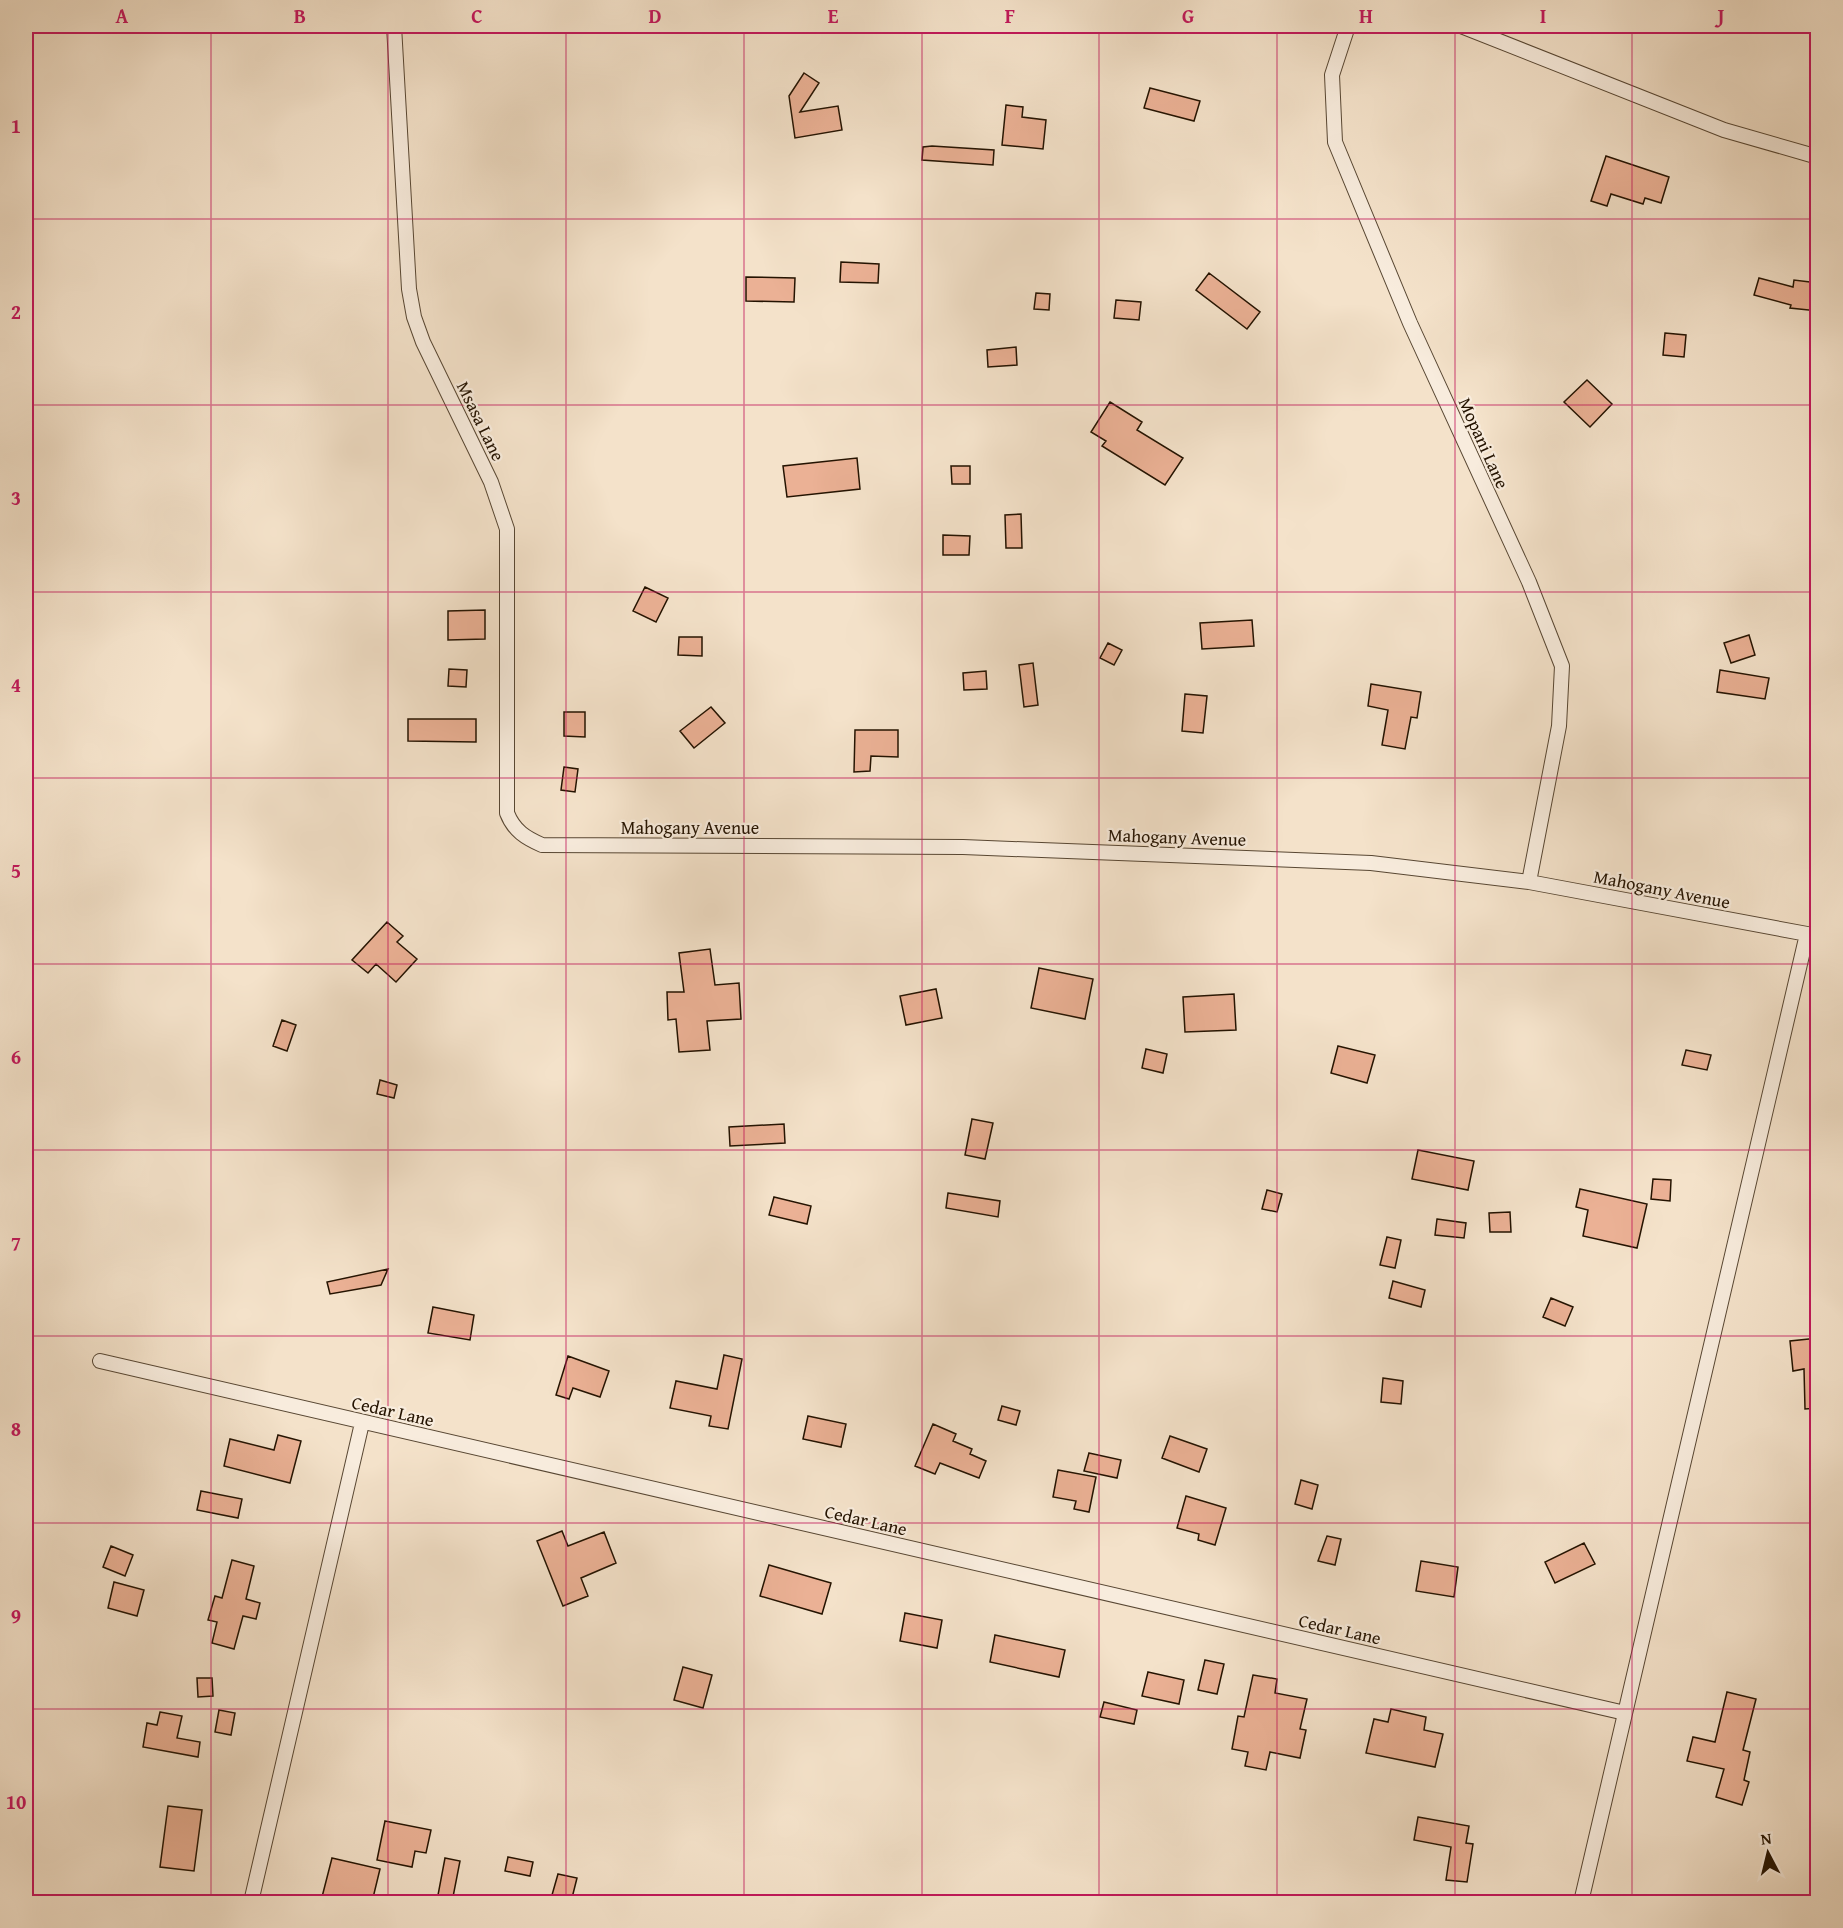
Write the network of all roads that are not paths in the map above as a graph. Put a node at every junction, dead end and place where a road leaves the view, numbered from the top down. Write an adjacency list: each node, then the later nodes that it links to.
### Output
1 (394, 26): 5 (street, Msasa Lane)
2 (1348, 26): 6 (street, Mopani Lane)
3 (1461, 26): 4 (street)
4 (1818, 157)
5 (524, 836): 6 (street, Mahogany Avenue)
6 (1529, 882): 7 (street, Mahogany Avenue)
7 (1813, 935): 10 (street)
8 (100, 1361): 9 (street, Cedar Lane)
9 (362, 1423): 10 (street, Cedar Lane); 11 (street)
10 (1625, 1713): 12 (street)
11 (251, 1902)
12 (1581, 1902)

